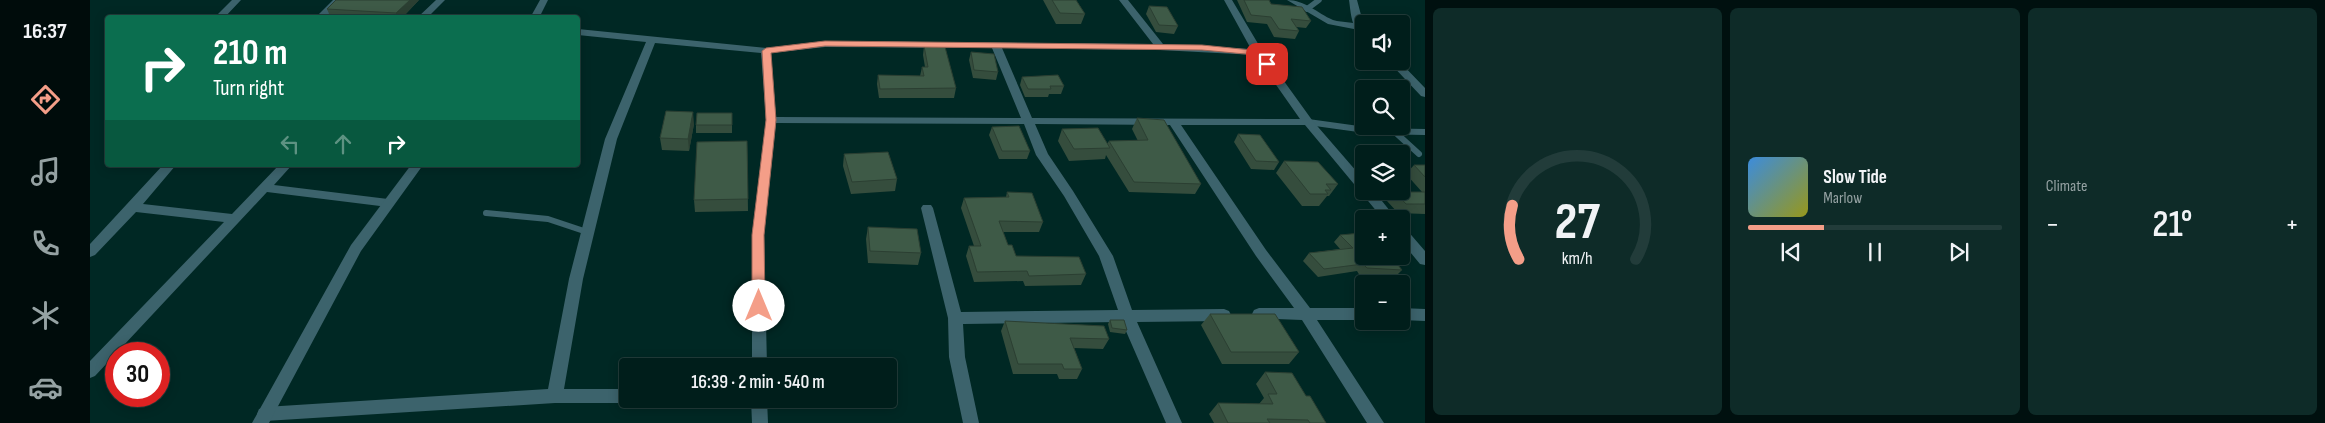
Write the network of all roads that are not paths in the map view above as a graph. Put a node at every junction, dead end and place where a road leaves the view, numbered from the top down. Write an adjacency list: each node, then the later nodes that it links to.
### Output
1 (237, 0): 11 (street)
2 (338, 0): 12 (street)
3 (441, 0): 13 (street)
4 (544, 0): 14 (street)
5 (1123, 0): 20 (street)
6 (1228, 0): 22 (street)
7 (1291, 0): 10 (street)
8 (1319, 0): 10 (lane)
9 (1352, 0): 15 (street)
10 (1307, 9): 16 (street)
11 (221, 15)
12 (322, 15)
13 (424, 15)
14 (536, 15)
15 (1357, 15)
16 (1355, 28)
17 (580, 32): 18 (street)
18 (651, 41): 21 (street); 46 (street)
19 (996, 46): 20 (street); 21 (street); 28 (street)
20 (1160, 47): 22 (street)
21 (766, 51): 25 (street)
22 (1258, 52): 27 (street)
23 (1401, 70): 24 (street)
24 (1425, 94)
25 (771, 120): 28 (street); 56 (street)
26 (1173, 121): 27 (street); 28 (street); 50 (street)
27 (1308, 122): 29 (lane); 37 (street)
28 (1028, 123): 55 (street)
29 (1355, 128)
30 (1425, 132): 31 (lane)
31 (1410, 133)
32 (1398, 135): 33 (lane)
33 (1419, 154)
34 (168, 167): 41 (street)
35 (284, 167): 38 (street)
36 (415, 167): 40 (street)
37 (1355, 177)
38 (264, 188): 40 (street); 45 (street)
39 (1374, 200): 43 (street)
40 (388, 203): 61 (street)
41 (133, 207): 45 (street); 48 (street)
42 (927, 208): 54 (street)
43 (1383, 210)
44 (486, 213): 46 (lane)
45 (234, 219): 57 (street)
46 (587, 232): 58 (street)
47 (1410, 242): 49 (street)
48 (90, 252)
49 (1425, 260)
50 (1305, 313): 51 (street); 55 (street); 65 (street)
51 (1355, 314)
52 (1410, 314): 53 (street)
53 (1425, 314)
54 (955, 318): 55 (street); 63 (street)
55 (1128, 318): 64 (street)
56 (759, 358)
57 (90, 371)
58 (555, 396): 59 (street); 61 (street)
59 (619, 396)
60 (759, 408): 62 (street)
61 (262, 418)
62 (760, 423)
63 (971, 423)
64 (1174, 423)
65 (1376, 423)

